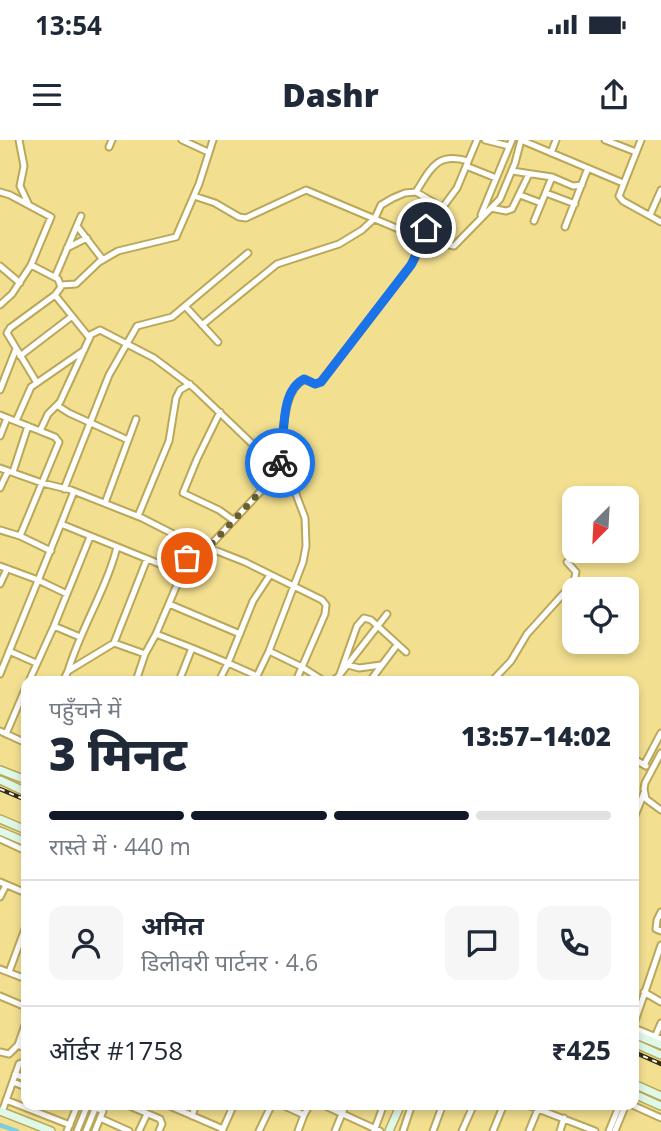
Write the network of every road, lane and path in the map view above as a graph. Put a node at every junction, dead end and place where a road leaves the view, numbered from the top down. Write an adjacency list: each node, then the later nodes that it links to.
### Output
1 (19, 140): 31 (street)
2 (112, 140): 11 (street)
3 (182, 140): 12 (street)
4 (213, 140): 12 (street)
5 (477, 140): 15 (street)
6 (485, 140): 10 (street)
7 (556, 140): 14 (street)
8 (605, 140): 13 (street)
9 (641, 140): 13 (street)
10 (516, 142): 14 (street); 17 (street); 20 (street)
11 (109, 147)
12 (208, 152): 28 (street)
13 (636, 152): 21 (street)
14 (551, 153): 16 (street)
15 (467, 164): 20 (street); 25 (street); 32 (street)
16 (588, 168): 21 (street); 22 (street)
17 (512, 171): 18 (street); 33 (street)
18 (529, 174): 19 (street); 27 (street)
19 (552, 177): 22 (street); 26 (street)
20 (496, 178): 37 (street)
21 (623, 183): 34 (street)
22 (582, 185): 30 (street)
23 (661, 190): 34 (street)
24 (0, 191): 31 (street)
25 (416, 192): 32 (street); 36 (street)
26 (546, 192): 29 (street); 30 (street)
27 (520, 195): 29 (street); 33 (street)
28 (194, 196): 36 (street); 46 (street)
29 (541, 203): 38 (street)
30 (575, 204): 41 (street)
31 (29, 205): 47 (street)
32 (443, 208): 43 (street)
33 (491, 208): 37 (street)
34 (650, 215): 39 (street)
35 (81, 216): 40 (street)
36 (374, 218): 43 (street); 56 (street)
37 (480, 218): 43 (street)
38 (534, 221)
39 (661, 222)
40 (77, 226): 42 (street); 44 (street)
41 (565, 227)
42 (86, 238): 44 (street); 46 (street)
43 (420, 238): 77 (street)
44 (67, 248): 49 (street)
45 (248, 253): 54 (street)
46 (103, 260): 51 (street)
47 (31, 265): 49 (street); 50 (street)
48 (0, 266): 50 (street)
49 (55, 277): 51 (street)
50 (20, 282): 53 (street)
51 (61, 285): 52 (street)
52 (55, 295): 55 (street); 60 (street)
53 (0, 305)
54 (185, 306): 56 (street); 59 (street)
55 (71, 317): 57 (street); 62 (street)
56 (202, 325): 58 (street)
57 (90, 337): 59 (street); 61 (street)
58 (218, 342)
59 (126, 345): 64 (street); 72 (street)
60 (16, 349): 62 (street); 65 (street)
61 (86, 349): 63 (street); 66 (street)
62 (20, 356): 63 (street)
63 (37, 383): 71 (street)
64 (190, 384): 67 (street); 86 (street)
65 (0, 390)
66 (58, 406): 72 (street); 74 (street)
67 (220, 412): 77 (street); 87 (street)
68 (0, 415): 69 (street)
69 (7, 418): 71 (street); 75 (street)
70 (136, 419): 76 (street)
71 (16, 421): 73 (street)
72 (91, 423): 76 (street); 83 (street)
73 (28, 426): 74 (street); 79 (street)
74 (40, 431): 81 (street)
75 (0, 436)
76 (128, 440): 85 (street)
77 (278, 467): 80 (street)
78 (0, 468): 79 (street)
79 (10, 472): 81 (street); 82 (street)
80 (286, 474): 87 (street); 104 (street)
81 (42, 484): 83 (street); 90 (street)
82 (0, 488)
83 (64, 489): 84 (street)
84 (74, 491): 85 (street); 88 (street)
85 (104, 503): 86 (street)
86 (138, 516): 92 (street)
87 (233, 520): 94 (street)
88 (61, 524): 91 (street); 95 (street)
89 (0, 530): 90 (street)
90 (20, 536): 95 (street)
91 (90, 537): 93 (street); 105 (street)
92 (193, 544): 94 (street); 100 (street)
93 (117, 547): 96 (street); 112 (street)
94 (207, 549): 101 (street)
95 (51, 551): 102 (street)
96 (147, 559): 100 (street); 113 (street)
97 (569, 564): 139 (street)
98 (0, 566): 99 (street)
99 (7, 569): 102 (street); 103 (street)
100 (182, 573): 106 (street)
101 (270, 575): 104 (street); 111 (street)
102 (38, 580): 105 (street); 117 (street)
103 (0, 584)
104 (293, 587): 116 (street); 124 (street)
105 (67, 594): 108 (street)
106 (169, 604): 110 (street); 111 (street)
107 (387, 614): 109 (street)
108 (54, 626): 112 (street); 120 (street)
109 (378, 626): 114 (street); 122 (street); 127 (street)
110 (156, 634): 115 (street); 119 (street)
111 (240, 634): 121 (street)
112 (80, 637): 125 (street)
113 (114, 643): 119 (street); 125 (street)
114 (397, 645): 118 (street); 123 (street)
115 (192, 648): 121 (street); 131 (street)
116 (269, 650): 124 (street); 134 (street)
117 (9, 651): 120 (street); 126 (street)
118 (406, 652)
119 (145, 654): 130 (street)
120 (36, 663): 128 (street)
121 (228, 663): 132 (street); 133 (street)
122 (348, 665): 123 (street); 127 (street)
123 (381, 665): 138 (street)
124 (302, 667): 135 (street); 136 (street)
125 (68, 671): 129 (street)
126 (0, 674)
127 (340, 674): 137 (street)
128 (31, 676)
129 (66, 676)
130 (138, 676)
131 (181, 676)
132 (222, 676)
133 (252, 676)
134 (257, 676)
135 (298, 676)
136 (316, 676)
137 (338, 676)
138 (373, 676)
139 (497, 676)
140 (21, 697): 141 (street)
141 (3, 733): 143 (street)
142 (661, 733): 146 (street)
143 (21, 741)
144 (661, 753): 147 (street)
145 (639, 762): 146 (street)
146 (644, 765): 147 (street)
147 (652, 769): 152 (street)
148 (0, 770): 149 (street)
149 (21, 779)
150 (0, 780): 151 (street)
151 (21, 790)
152 (644, 793): 153 (street); 154 (street)
153 (639, 806)
154 (661, 810)
155 (0, 820): 156 (street)
156 (21, 828)
157 (0, 831): 159 (street)
158 (0, 839): 160 (street)
159 (21, 840)
160 (21, 848)
161 (3, 883): 162 (street); 163 (street)
162 (21, 891)
163 (0, 897)
164 (661, 912): 165 (street)
165 (661, 931)
166 (21, 940): 169 (street)
167 (661, 945): 171 (street)
168 (0, 969): 169 (street)
169 (9, 972): 170 (street)
170 (21, 977)
171 (644, 992): 173 (street); 175 (street)
172 (0, 996): 174 (street)
173 (661, 1002)
174 (21, 1005)
175 (639, 1009)
176 (661, 1023): 180 (street)
177 (639, 1028): 180 (street)
178 (21, 1036): 181 (street)
179 (639, 1036): 182 (street)
180 (658, 1038)
181 (18, 1045): 183 (street); 185 (street)
182 (661, 1045)
183 (21, 1046)
184 (639, 1046): 186 (street)
185 (0, 1052)
186 (661, 1055)
187 (21, 1063): 188 (street)
188 (15, 1074): 189 (street); 190 (street)
189 (21, 1077)
190 (13, 1082): 191 (street); 195 (street)
191 (21, 1085)
192 (639, 1086): 194 (street)
193 (639, 1096): 196 (street)
194 (661, 1096)
195 (6, 1100): 197 (street); 222 (street)
196 (661, 1106)
197 (21, 1107)
198 (639, 1109): 230 (street)
199 (28, 1110): 231 (street)
200 (75, 1110): 231 (street)
201 (86, 1110): 235 (street)
202 (94, 1110): 236 (street)
203 (138, 1110): 224 (street)
204 (178, 1110): 227 (street)
205 (194, 1110): 227 (street)
206 (231, 1110): 232 (street)
207 (269, 1110): 241 (street)
208 (293, 1110): 226 (street)
209 (307, 1110): 226 (street)
210 (334, 1110): 225 (street)
211 (344, 1110): 225 (street)
212 (382, 1110): 233 (street)
213 (398, 1110): 244 (street)
214 (410, 1110): 245 (street)
215 (441, 1110): 246 (street)
216 (471, 1110): 247 (street)
217 (502, 1110): 248 (street)
218 (538, 1110): 249 (street)
219 (541, 1110): 229 (street)
220 (618, 1110): 252 (street)
221 (625, 1110): 253 (street)
222 (1, 1111): 234 (street)
223 (103, 1111): 228 (street)
224 (147, 1114): 239 (street); 240 (street)
225 (342, 1114): 233 (street); 243 (street)
226 (304, 1115): 242 (street)
227 (192, 1116): 232 (street)
228 (100, 1118): 237 (street); 238 (street)
229 (564, 1118): 250 (street); 251 (street)
230 (661, 1118)
231 (68, 1128)
232 (222, 1130)
233 (376, 1130)
234 (51, 1131)
235 (77, 1131)
236 (86, 1131)
237 (95, 1131)
238 (130, 1131)
239 (139, 1131)
240 (159, 1131)
241 (259, 1131)
242 (298, 1131)
243 (335, 1131)
244 (388, 1131)
245 (402, 1131)
246 (433, 1131)
247 (462, 1131)
248 (493, 1131)
249 (529, 1131)
250 (560, 1131)
251 (594, 1131)
252 (609, 1131)
253 (615, 1131)

